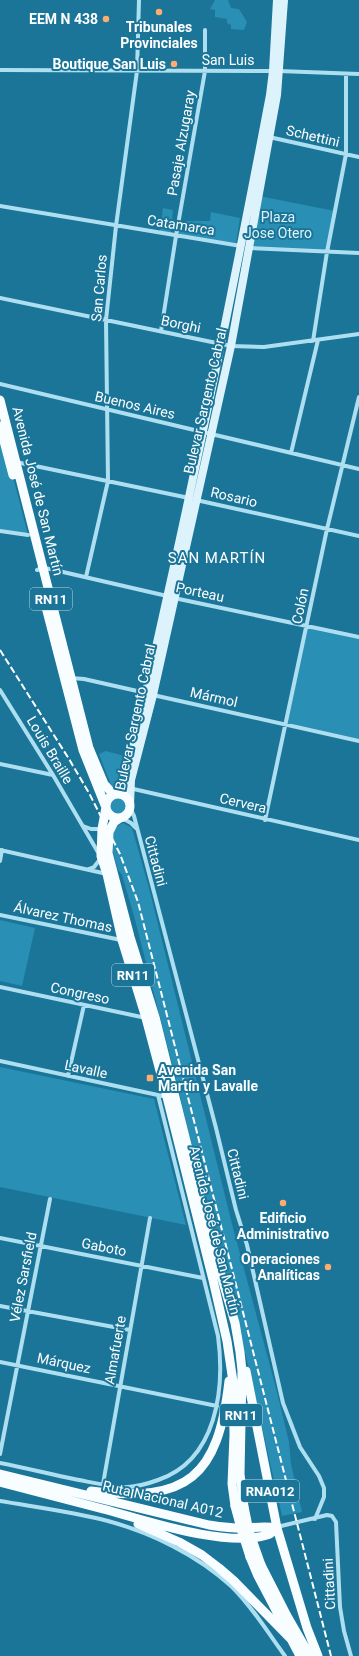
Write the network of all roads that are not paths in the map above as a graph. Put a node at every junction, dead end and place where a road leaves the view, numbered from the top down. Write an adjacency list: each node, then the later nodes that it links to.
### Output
1 (138, 0): 6 (street, San Carlos)
2 (277, 0): 8 (main road, Bulevar Sargento Cabral)
3 (284, 0): 8 (main road, Bulevar Sargento Cabral)
4 (205, 30): 7 (street, Pasaje Alzugaray)
5 (0, 70): 6 (street, San Luis)
6 (137, 71): 7 (street, San Luis); 15 (street, San Carlos)
7 (205, 72): 8 (street, San Luis); 16 (street, Pasaje Alzugaray)
8 (276, 72): 9 (street, San Luis); 11 (main road, Bulevar Sargento Cabral)
9 (346, 74): 10 (street, San Luis); 12 (street)
10 (359, 74)
11 (266, 136): 12 (street, Schettini); 17 (main road, Bulevar Sargento Cabral)
12 (346, 154): 13 (street, Schettini); 18 (street)
13 (359, 157)
14 (0, 206): 15 (street, Catamarca)
15 (116, 226): 16 (street, Catamarca); 21 (street, San Carlos)
16 (176, 236): 17 (street, Catamarca); 22 (street, Pasaje Alzugaray)
17 (245, 247): 18 (street, Catamarca); 26 (main road, Bulevar Sargento Cabral); 27 (main road, Bulevar Sargento Cabral)
18 (327, 252): 19 (street, Catamarca); 25 (street)
19 (359, 253)
20 (0, 298): 21 (street, Borghi)
21 (106, 320): 22 (street, Borghi); 31 (street, San Carlos)
22 (161, 331): 26 (street, Borghi)
23 (359, 334): 24 (street, Borghi)
24 (318, 340): 25 (street, Borghi); 36 (street)
25 (313, 341): 27 (street, Borghi)
26 (222, 344): 27 (street, Borghi); 35 (main road, Bulevar Sargento Cabral)
27 (231, 346): 35 (main road, Bulevar Sargento Cabral)
28 (0, 384): 31 (street, Buenos Aires)
29 (359, 397): 32 (street, Colón)
30 (0, 400): 37 (main road, Avenida José de San Martín / RN11)
31 (108, 410): 35 (street, Buenos Aires); 40 (street, San Carlos)
32 (354, 419): 33 (street); 38 (street, Colón)
33 (359, 420)
34 (0, 426): 37 (main road, Avenida José de San Martín / RN11)
35 (207, 433): 36 (street, Buenos Aires); 41 (main road, Bulevar Sargento Cabral)
36 (291, 453): 38 (street, Buenos Aires)
37 (13, 462): 40 (street, Rosario); 44 (main road, Avenida José de San Martín / RN11); 46 (main road, Avenida José de San Martín / RN11)
38 (342, 465): 39 (street, Buenos Aires); 42 (street, Colón)
39 (359, 469)
40 (108, 480): 41 (street, Rosario); 47 (street, San Carlos)
41 (193, 499): 42 (street, Rosario); 48 (main road, Bulevar Sargento Cabral)
42 (327, 529): 45 (street, Rosario); 49 (street, Colón)
43 (0, 531): 44 (street)
44 (28, 536): 46 (main road, Avenida José de San Martín / RN11)
45 (359, 536)
46 (40, 569): 47 (street, Porteau); 51 (main road, Avenida José de San Martín / RN11)
47 (86, 577): 48 (street, Porteau)
48 (170, 597): 49 (street, Porteau); 53 (main road, Bulevar Sargento Cabral)
49 (307, 626): 50 (street, Porteau); 54 (street, Colón)
50 (359, 637)
51 (68, 679): 53 (street, Mármol); 58 (main road, Avenida José de San Martín / RN11); 59 (main road, Avenida José de San Martín / RN11)
52 (0, 690): 57 (street, Louis Braille)
53 (149, 694): 54 (street, Mármol); 58 (main road, Bulevar Sargento Cabral)
54 (285, 725): 55 (street, Mármol); 62 (street, Colón)
55 (359, 741)
56 (0, 764): 57 (street)
57 (53, 775): 63 (street, Louis Braille)
58 (120, 790): 59 (main road); 60 (main road, Bulevar Sargento Cabral); 60 (main road, RN11); 62 (street, Cervera)
59 (105, 806): 61 (main road); 65 (main road, Avenida José de San Martín / RN11)
60 (130, 806): 61 (main road, RN11); 64 (street, Cittadini)
61 (121, 818): 64 (street, Cittadini); 76 (main road, Avenida José de San Martín / RN11)
62 (265, 820): 66 (street, Cervera)
63 (80, 823): 65 (street); 68 (street, Louis Braille)
64 (136, 828): 104 (street, Cittadini)
65 (102, 829): 68 (main road, Avenida José de San Martín / RN11)
66 (359, 840)
67 (1, 850): 69 (street); 70 (street)
68 (101, 857): 70 (street); 71 (main road, Avenida José de San Martín / RN11)
69 (0, 861)
70 (87, 869): 71 (street)
71 (107, 874): 73 (main road, Avenida José de San Martín / RN11)
72 (0, 915): 73 (street, Álvarez Thomas)
73 (122, 940): 76 (main road, Avenida José de San Martín / RN11)
74 (0, 987): 75 (street, Congreso)
75 (84, 1006): 76 (street, Congreso); 78 (street)
76 (151, 1017): 79 (main road, Avenida José de San Martín / RN11); 88 (main road, Avenida José de San Martín / RN11)
77 (0, 1061): 78 (street, Lavalle)
78 (68, 1076): 79 (street, Lavalle)
79 (163, 1096): 85 (street); 92 (main road, Avenida José de San Martín / RN11)
80 (50, 1199): 83 (street, Vélez Sarsfield)
81 (150, 1218): 84 (street, Almafuerte)
82 (0, 1238): 83 (street, Gaboto)
83 (41, 1246): 84 (street, Gaboto); 87 (street, Vélez Sarsfield)
84 (142, 1266): 85 (street, Gaboto); 89 (street, Almafuerte)
85 (203, 1278): 94 (street)
86 (0, 1306): 87 (street)
87 (28, 1311): 89 (street); 91 (street, Vélez Sarsfield)
88 (235, 1323): 102 (main road, Avenida José de San Martín / RN11); 105 (main road, RNA012)
89 (130, 1330): 93 (street, Almafuerte)
90 (0, 1362): 91 (street, Márquez)
91 (17, 1365): 93 (street, Márquez); 95 (street, Vélez Sarsfield)
92 (230, 1365): 100 (main road); 102 (main road, Avenida José de San Martín / RN11)
93 (120, 1386): 94 (street, Márquez); 99 (street, Almafuerte)
94 (217, 1406): 99 (street)
95 (0, 1454)
96 (0, 1463): 99 (street)
97 (0, 1474): 100 (main road, Ruta Nacional A012)
98 (0, 1482): 103 (main road, Ruta Nacional A012)
99 (103, 1484)
100 (54, 1486): 105 (main road, Ruta Nacional A012)
101 (0, 1501): 107 (street)
102 (240, 1507): 106 (main road, Avenida José de San Martín / RN11, bridge); 109 (main road, Avenida José de San Martín / RN11, bridge)
103 (105, 1510): 105 (main road, Ruta Nacional A012); 106 (main road)
104 (315, 1519): 105 (street); 111 (street, Cittadini)
105 (277, 1528): 110 (main road, RNA012)
106 (291, 1639): 108 (main road, Avenida José de San Martín / RN11)
107 (285, 1656)
108 (300, 1656)
109 (310, 1656)
110 (318, 1656)
111 (350, 1656)

